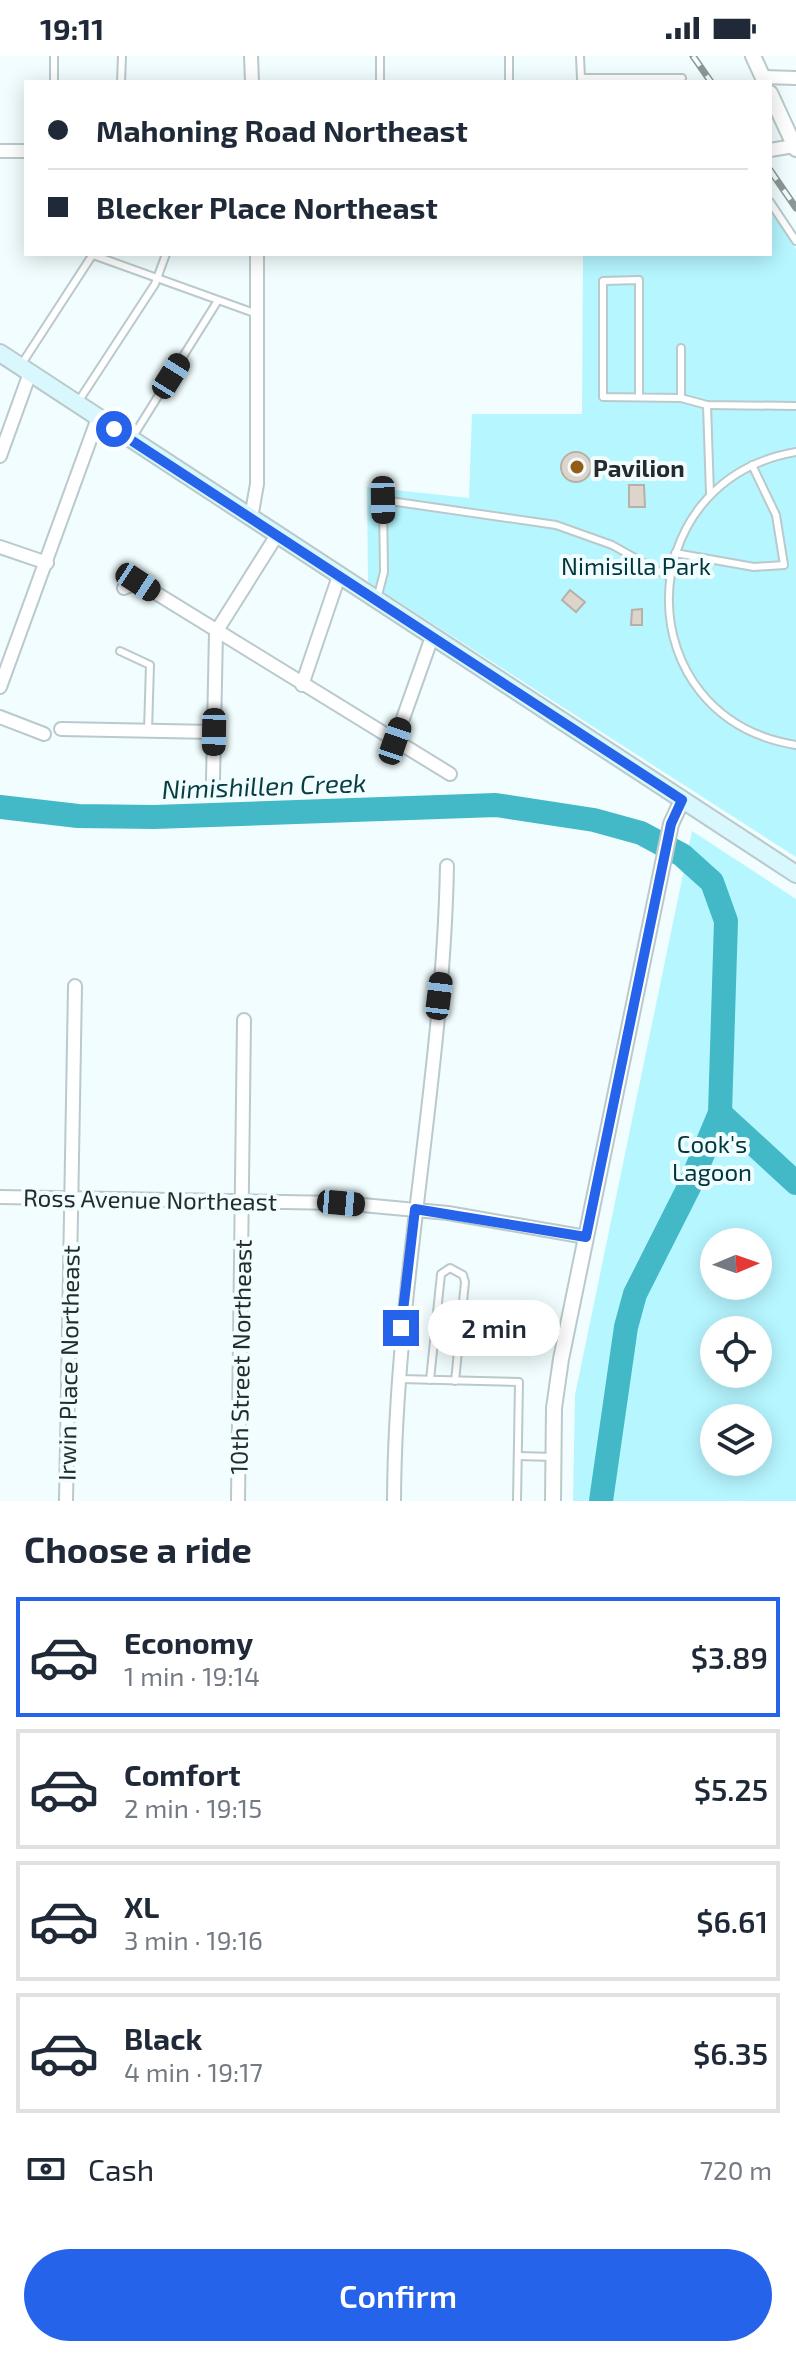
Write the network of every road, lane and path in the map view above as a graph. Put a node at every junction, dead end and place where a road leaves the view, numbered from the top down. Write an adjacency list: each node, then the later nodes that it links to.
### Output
1 (54, 56): 10 (lane)
2 (122, 56): 11 (lane)
3 (251, 56): 12 (street)
4 (380, 56): 13 (lane)
5 (509, 56): 14 (lane)
6 (580, 56): 15 (lane)
7 (753, 56): 16 (street)
8 (682, 78): 15 (lane)
9 (796, 78): 16 (street)
10 (54, 80)
11 (121, 80)
12 (252, 80)
13 (380, 80)
14 (509, 80)
15 (581, 80)
16 (764, 80)
17 (772, 97): 18 (street)
18 (795, 147): 19 (street)
19 (772, 150)
20 (0, 151): 21 (street)
21 (24, 151)
22 (772, 205): 23 (lane)
23 (796, 241)
24 (92, 256): 33 (lane)
25 (98, 256): 28 (lane)
26 (165, 256): 28 (lane)
27 (257, 256): 30 (street)
28 (157, 278): 29 (lane); 36 (lane)
29 (217, 302): 30 (lane); 40 (lane)
30 (257, 314): 45 (street)
31 (681, 348): 35 (lane)
32 (0, 353): 33 (main road)
33 (25, 370): 36 (main road); 42 (street)
34 (639, 397): 34 (lane); 35 (lane)
35 (681, 398): 37 (lane)
36 (77, 404): 39 (main road)
37 (707, 405): 38 (lane); 44 (lane)
38 (796, 406)
39 (98, 418): 40 (main road); 49 (street)
40 (131, 439): 45 (main road)
41 (796, 452): 43 (lane)
42 (0, 456)
43 (752, 465): 44 (lane); 48 (lane)
44 (710, 495): 48 (lane)
45 (251, 518): 46 (main road)
46 (277, 535): 50 (main road); 54 (street)
47 (0, 547): 49 (street)
48 (675, 553): 51 (lane)
49 (47, 563): 58 (street)
50 (339, 576): 53 (main road); 57 (street)
51 (669, 577): 53 (lane); 65 (lane)
52 (124, 588): 54 (street)
53 (377, 601): 55 (main road)
54 (216, 632): 57 (street); 62 (street)
55 (432, 637): 64 (street); 68 (main road)
56 (120, 651): 61 (lane)
57 (302, 685): 64 (street)
58 (0, 687)
59 (0, 717): 63 (street)
60 (61, 729): 61 (street)
61 (148, 731): 62 (street)
62 (214, 732): 67 (street)
63 (44, 734)
64 (395, 741): 66 (street)
65 (796, 745)
66 (450, 774)
67 (213, 780)
68 (682, 800): 70 (main road); 77 (street)
69 (447, 866): 76 (street)
70 (796, 874)
71 (75, 986): 74 (street, Irwin Place Northeast)
72 (244, 1020): 75 (street, 10th Street Northeast)
73 (0, 1197): 74 (street, Ross Avenue Northeast)
74 (71, 1199): 75 (street, Ross Avenue Northeast); 83 (street, Irwin Place Northeast)
75 (241, 1200): 76 (street, Ross Avenue Northeast); 84 (street, 10th Street Northeast)
76 (415, 1209): 77 (street, Ross Avenue Northeast); 78 (street)
77 (586, 1237): 82 (street)
78 (396, 1379): 79 (lane); 85 (street)
79 (430, 1380): 80 (lane); 80 (lane)
80 (455, 1381): 81 (lane)
81 (518, 1456): 82 (lane); 86 (lane)
82 (554, 1457): 87 (street)
83 (66, 1501)
84 (238, 1501)
85 (394, 1501)
86 (517, 1501)
87 (553, 1501)

